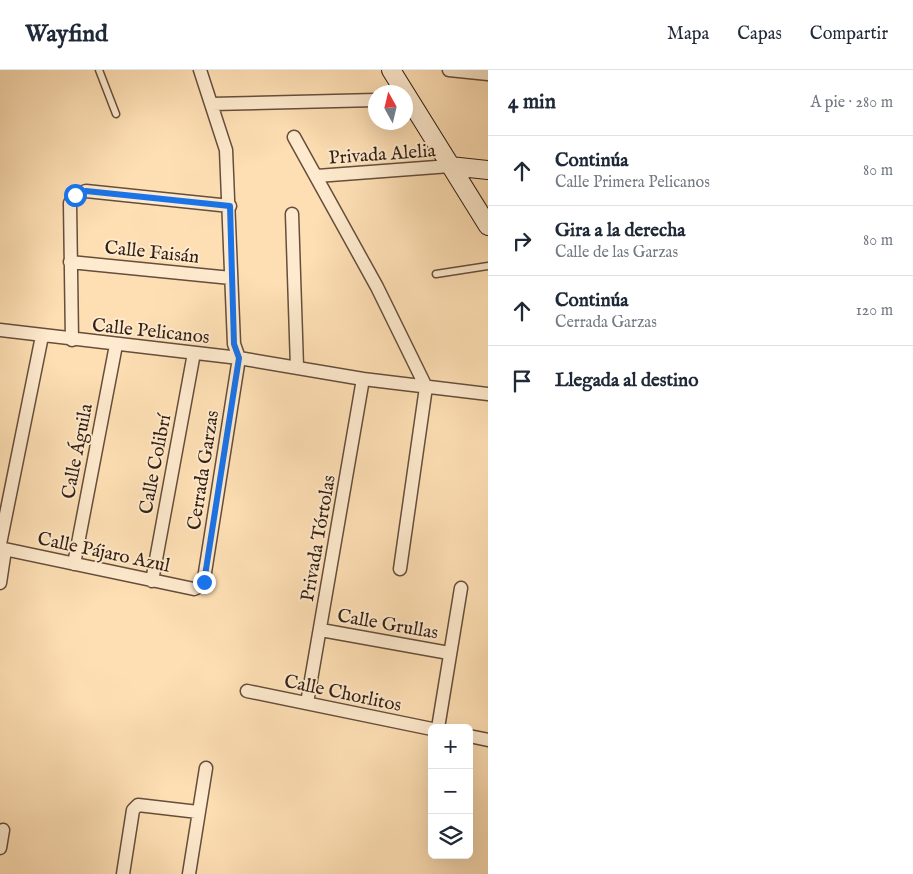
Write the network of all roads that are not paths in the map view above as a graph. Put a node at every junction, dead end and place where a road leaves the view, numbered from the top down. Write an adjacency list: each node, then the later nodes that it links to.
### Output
1 (99, 70): 10 (lane)
2 (200, 70): 8 (street)
3 (391, 70): 6 (main road)
4 (449, 70): 5 (street)
5 (488, 74)
6 (399, 85)
7 (368, 100): 8 (street)
8 (212, 104): 15 (street)
9 (413, 108): 12 (main road)
10 (116, 114)
11 (294, 137): 14 (street)
12 (450, 166): 13 (main road); 14 (street, Privada Alelia); 17 (main road)
13 (488, 170)
14 (317, 176): 30 (street)
15 (230, 206): 18 (street); 21 (street)
16 (292, 214): 28 (street)
17 (488, 226)
18 (70, 262): 21 (street, Calle Faisán); 24 (street)
19 (488, 266): 20 (lane)
20 (436, 274)
21 (231, 278): 27 (street)
22 (0, 330): 23 (street, Calle Pelicanos)
23 (42, 336): 24 (street, Calle Pelicanos); 32 (street)
24 (72, 340): 25 (street, Calle Pelicanos)
25 (116, 345): 26 (street, Calle Pelicanos); 33 (street, Calle Águila)
26 (194, 353): 27 (street, Calle Pelicanos); 35 (street, Calle Colibrí)
27 (239, 358): 28 (street, Calle Pelicanos); 37 (street, Cerrada Garzas)
28 (297, 367): 29 (street, Calle Pelicanos)
29 (363, 379): 30 (street, Calle Pelicanos); 39 (street, Privada Tórtolas)
30 (426, 387): 31 (street, Calle Pelicanos); 34 (street)
31 (488, 394)
32 (2, 547): 33 (street, Calle Pájaro Azul); 36 (street)
33 (74, 564): 35 (street, Calle Pájaro Azul)
34 (400, 569)
35 (152, 581): 37 (street, Calle Pájaro Azul)
36 (0, 583)
37 (201, 587)
38 (461, 588): 40 (street)
39 (321, 630): 40 (street, Calle Grullas); 42 (street, Privada Tórtolas)
40 (449, 653): 43 (street)
41 (247, 691): 42 (street, Calle Chorlitos)
42 (307, 703): 44 (street, Calle Chorlitos)
43 (439, 724)
44 (428, 728)
45 (473, 737): 46 (street)
46 (488, 740)
47 (206, 768): 48 (street)
48 (198, 812): 51 (street); 52 (street)
49 (3, 830): 50 (street)
50 (0, 848)
51 (123, 874)
52 (189, 874)

